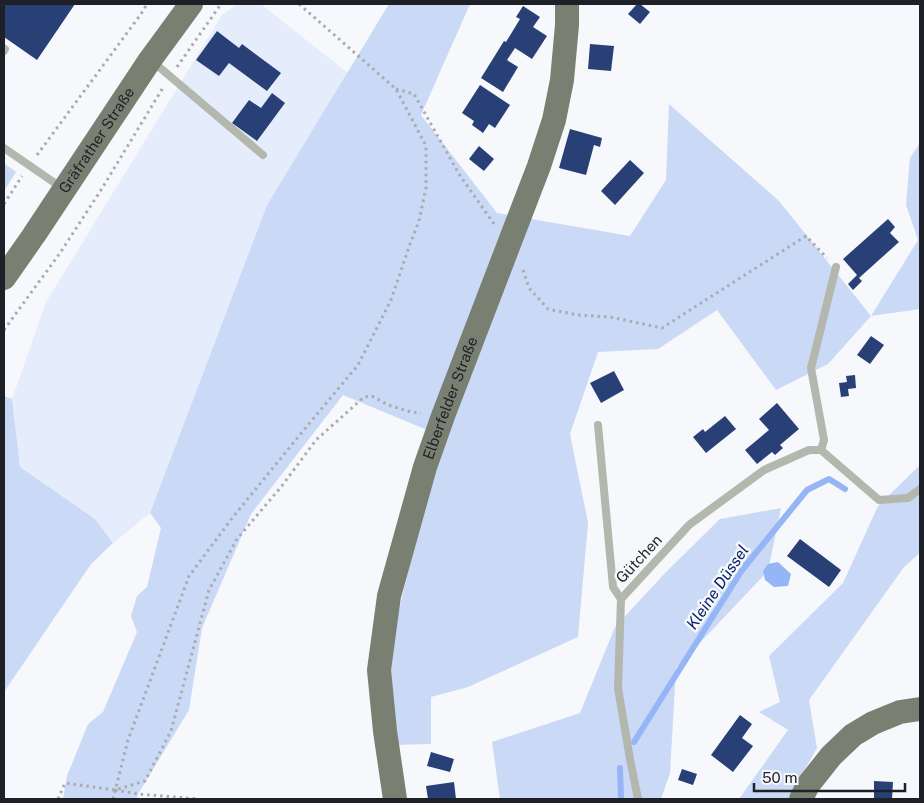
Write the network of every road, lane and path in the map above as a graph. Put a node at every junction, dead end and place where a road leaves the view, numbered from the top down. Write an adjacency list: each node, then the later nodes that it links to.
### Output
1 (147, 4): 11 (path)
2 (190, 4): 6 (main road, Gräfrather Straße)
3 (221, 4): 7 (path)
4 (299, 4): 8 (path)
5 (567, 4): 14 (main road, Elberfelder Straße)
6 (150, 60): 7 (lane); 12 (main road, Gräfrather Straße)
7 (170, 76): 10 (lane); 19 (path)
8 (396, 89): 14 (path); 26 (path)
9 (4, 148): 11 (lane)
10 (263, 155)
11 (29, 166): 12 (lane); 13 (path)
12 (64, 189): 17 (main road, Gräfrather Straße)
13 (4, 204)
14 (512, 239): 20 (main road, Elberfelder Straße)
15 (822, 252): 18 (path)
16 (836, 267): 22 (lane)
17 (4, 278)
18 (529, 288)
19 (4, 330)
20 (443, 416): 26 (path); 30 (main road, Elberfelder Straße)
21 (598, 425): 24 (lane)
22 (821, 450): 23 (lane); 24 (lane, Gütchen)
23 (920, 489)
24 (622, 599): 31 (lane, Gütchen)
25 (920, 709): 32 (main road)
26 (115, 790): 27 (path); 28 (path); 29 (path)
27 (58, 799)
28 (113, 799)
29 (199, 799)
30 (395, 799)
31 (638, 799)
32 (801, 799)

